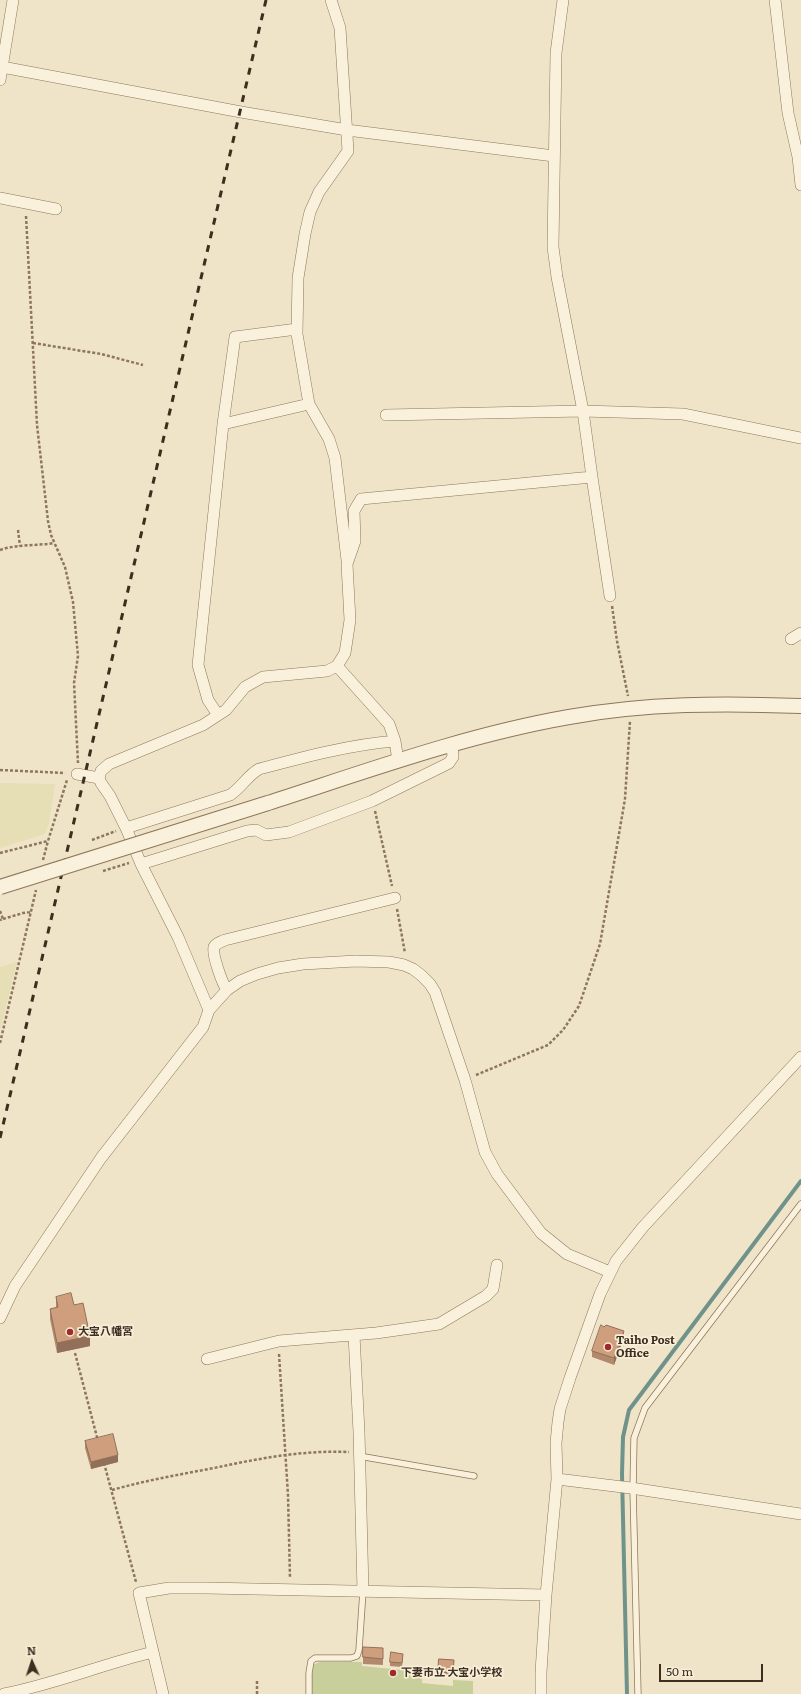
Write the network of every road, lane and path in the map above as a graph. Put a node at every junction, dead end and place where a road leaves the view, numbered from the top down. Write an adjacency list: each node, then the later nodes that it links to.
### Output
1 (13, 0): 5 (street)
2 (331, 0): 7 (street)
3 (563, 0): 8 (street)
4 (775, 0): 9 (street)
5 (2, 67): 6 (street); 7 (street)
6 (0, 80)
7 (347, 130): 8 (street); 13 (street)
8 (554, 156): 17 (street)
9 (801, 185)
10 (0, 198): 11 (street)
11 (25, 204): 12 (street); 14 (path)
12 (56, 209)
13 (297, 329): 16 (street); 19 (street)
14 (33, 342): 15 (path); 25 (path)
15 (143, 365)
16 (309, 404): 19 (street); 23 (street)
17 (583, 411): 18 (street); 20 (street); 21 (street)
18 (386, 415)
19 (223, 424): 35 (street)
20 (801, 438)
21 (592, 477): 22 (street); 29 (street)
22 (361, 500): 23 (street); 28 (street)
23 (340, 502): 28 (street)
24 (18, 530): 26 (path)
25 (54, 543): 26 (path); 40 (path)
26 (20, 546): 27 (path)
27 (0, 550)
28 (347, 564): 32 (street)
29 (610, 596): 34 (path)
30 (801, 633): 31 (street)
31 (791, 639)
32 (337, 666): 35 (street); 36 (street)
33 (801, 706): 34 (street)
34 (630, 709): 37 (street); 61 (path)
35 (218, 715): 41 (street)
36 (395, 741): 38 (street); 43 (street)
37 (452, 745): 38 (street); 42 (street)
38 (398, 761): 51 (street, bridge)
39 (0, 770): 40 (path)
40 (73, 774): 41 (street); 45 (path)
41 (99, 778): 43 (street)
42 (372, 801): 48 (street); 52 (path)
43 (126, 828): 44 (path); 48 (street)
44 (92, 840)
45 (48, 841): 46 (path); 47 (path)
46 (0, 853)
47 (43, 862)
48 (140, 862): 49 (path); 58 (street)
49 (96, 873)
50 (38, 884): 54 (path)
51 (0, 887)
52 (395, 898): 56 (path); 57 (street)
53 (0, 911): 55 (path)
54 (31, 912): 55 (path); 59 (path)
55 (1, 919)
56 (404, 965): 57 (street); 61 (street)
57 (227, 990): 58 (street)
58 (209, 1010): 65 (street)
59 (0, 1043)
60 (801, 1057): 64 (street)
61 (465, 1080): 64 (street)
62 (801, 1204): 76 (lane)
63 (497, 1265): 66 (street)
64 (610, 1272): 75 (street)
65 (0, 1318)
66 (354, 1335): 67 (street); 71 (street)
67 (277, 1341): 69 (street); 72 (path)
68 (75, 1353): 70 (path)
69 (207, 1360)
70 (99, 1444)
71 (359, 1454): 72 (path); 74 (lane); 80 (street)
72 (286, 1455): 77 (path); 79 (path)
73 (103, 1460): 77 (path)
74 (474, 1476)
75 (557, 1479): 76 (street); 82 (street)
76 (632, 1488): 78 (street); 90 (lane)
77 (112, 1490): 81 (path)
78 (801, 1514)
79 (290, 1590): 80 (street); 81 (street)
80 (363, 1591): 82 (street); 88 (lane)
81 (139, 1593): 83 (street)
82 (546, 1594): 89 (street)
83 (153, 1652): 85 (street); 86 (street)
84 (258, 1681): 87 (path)
85 (4, 1694)
86 (162, 1694)
87 (257, 1694)
88 (309, 1694)
89 (541, 1694)
90 (638, 1694)

